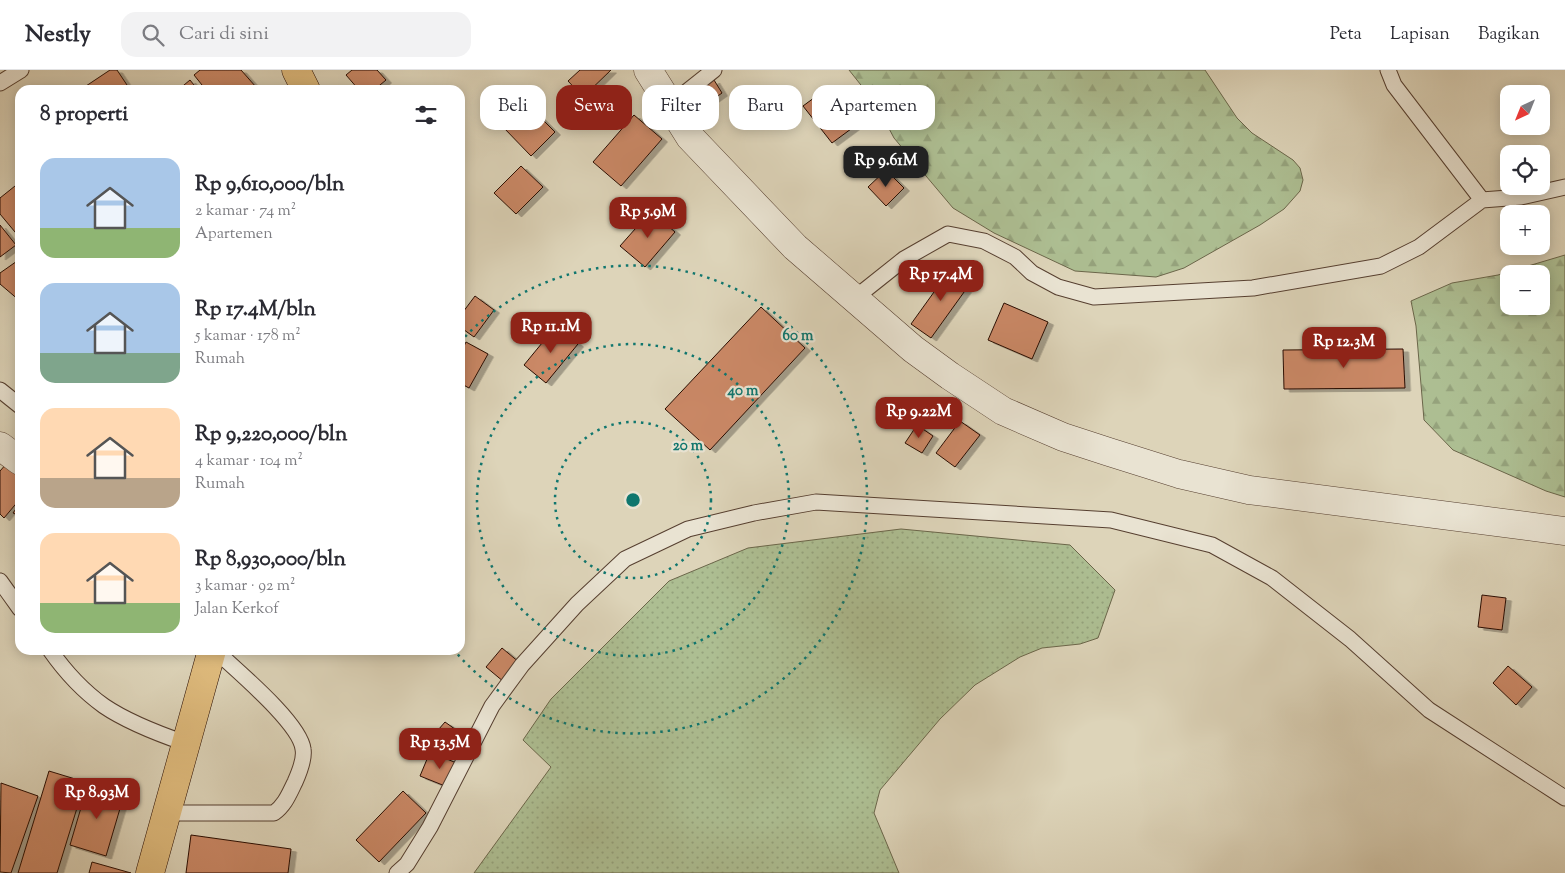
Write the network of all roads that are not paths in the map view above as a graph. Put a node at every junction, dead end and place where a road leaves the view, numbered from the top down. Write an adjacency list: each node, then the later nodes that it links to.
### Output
1 (21, 70): 6 (lane)
2 (296, 70): 7 (main road)
3 (648, 70): 8 (street)
4 (714, 70): 9 (lane)
5 (1388, 70): 12 (lane)
6 (0, 84)
7 (304, 85)
8 (657, 85)
9 (695, 85)
10 (686, 130): 13 (street)
11 (1565, 187): 12 (lane)
12 (1482, 200): 13 (lane)
13 (855, 298): 18 (street)
14 (0, 390): 15 (lane)
15 (15, 402)
16 (0, 446): 17 (street)
17 (15, 457)
18 (1565, 531)
19 (0, 582): 20 (lane)
20 (15, 602)
21 (54, 655): 24 (lane)
22 (211, 655): 24 (main road)
23 (221, 655): 26 (lane)
24 (185, 743): 26 (main road)
25 (1565, 798): 28 (lane)
26 (165, 812): 27 (main road)
27 (150, 873)
28 (397, 873)

